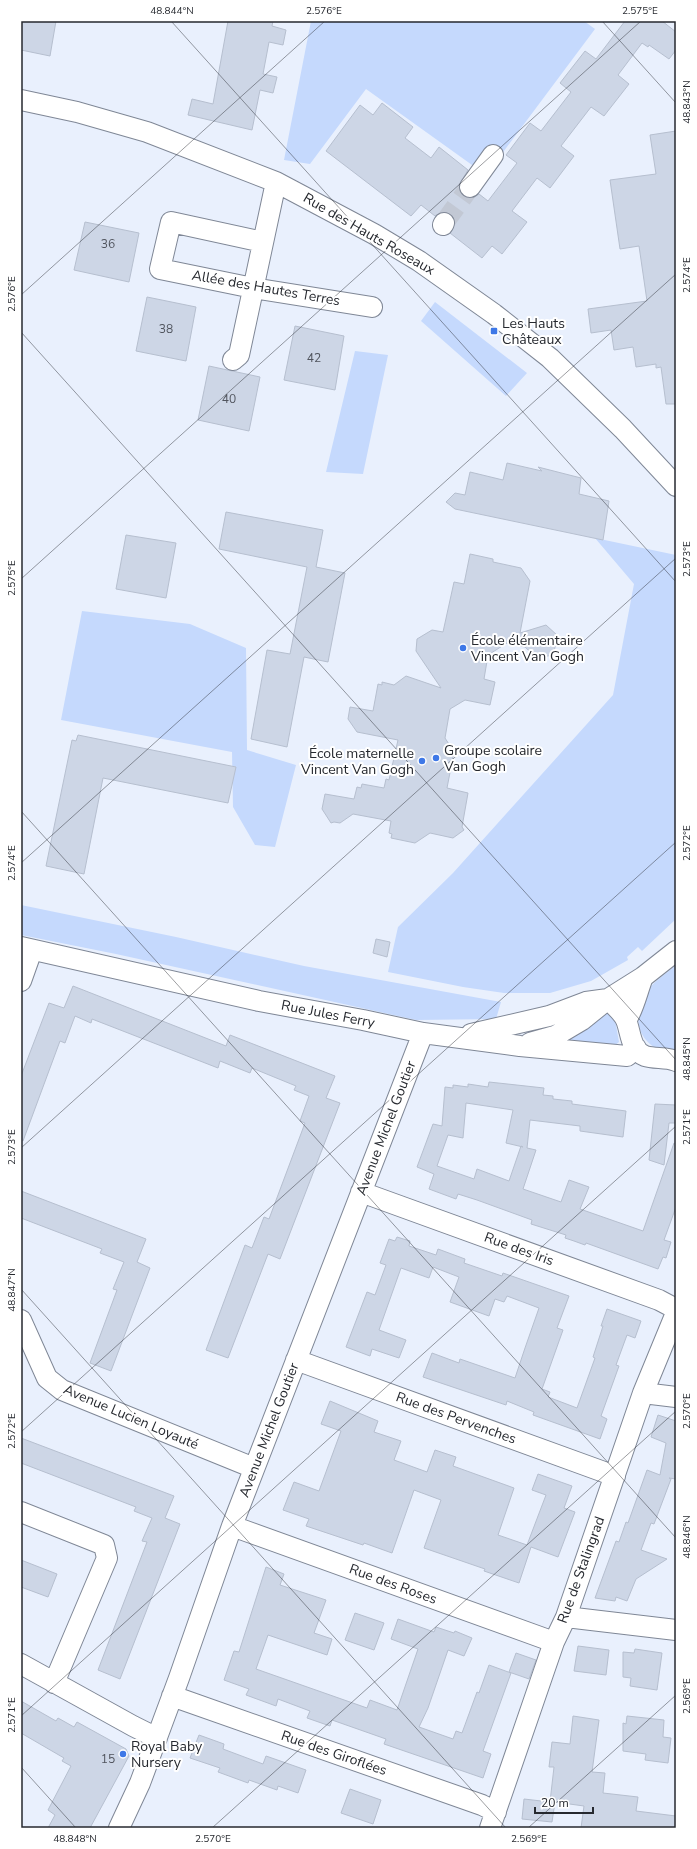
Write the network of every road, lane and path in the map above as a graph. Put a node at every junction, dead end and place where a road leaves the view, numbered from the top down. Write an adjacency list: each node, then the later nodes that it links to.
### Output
1 (21, 100): 3 (street, Rue des Hauts Roseaux)
2 (492, 155): 4 (street)
3 (276, 182): 5 (street); 9 (street, Rue des Hauts Roseaux)
4 (470, 187)
5 (263, 242): 6 (street); 6 (street, Allée des Hautes Terres)
6 (253, 288): 7 (street, Allée des Hautes Terres); 8 (street)
7 (372, 307)
8 (233, 360)
9 (676, 486)
10 (27, 949): 13 (street); 16 (street, Rue Jules Ferry)
11 (676, 951): 12 (street)
12 (643, 977): 14 (street); 15 (street)
13 (21, 981)
14 (608, 999): 15 (street); 17 (street); 18 (street)
15 (626, 1020): 19 (street)
16 (423, 1034): 17 (street, Rue Jules Ferry); 21 (street, Avenue Michel Goutier)
17 (455, 1038): 18 (street, Rue Jules Ferry)
18 (520, 1046): 19 (street, Rue Jules Ferry)
19 (640, 1052): 20 (street)
20 (676, 1061)
21 (361, 1192): 22 (street, Rue des Iris); 25 (street, Avenue Michel Goutier)
22 (676, 1309)
23 (676, 1313): 26 (street, Rue de Stalingrad)
24 (21, 1320): 28 (street, Avenue Lucien Loyauté)
25 (296, 1360): 28 (street, Avenue Michel Goutier); 29 (street, Rue des Pervenches)
26 (643, 1393): 27 (street); 29 (street, Rue de Stalingrad)
27 (676, 1397)
28 (254, 1468): 31 (street, Avenue Michel Goutier)
29 (615, 1476): 32 (street, Rue de Stalingrad)
30 (21, 1512): 36 (street)
31 (232, 1526): 34 (street, Rue des Roses); 37 (street, Avenue Michel Goutier)
32 (566, 1618): 33 (street); 34 (street, Rue de Stalingrad)
33 (676, 1630)
34 (554, 1642): 39 (street, Rue de Stalingrad)
35 (21, 1664): 36 (street)
36 (54, 1683): 38 (street)
37 (172, 1696): 38 (street, Avenue Michel Goutier); 39 (street, Rue des Giroflées)
38 (157, 1738): 40 (street, Avenue Michel Goutier)
39 (493, 1820)
40 (119, 1828)

